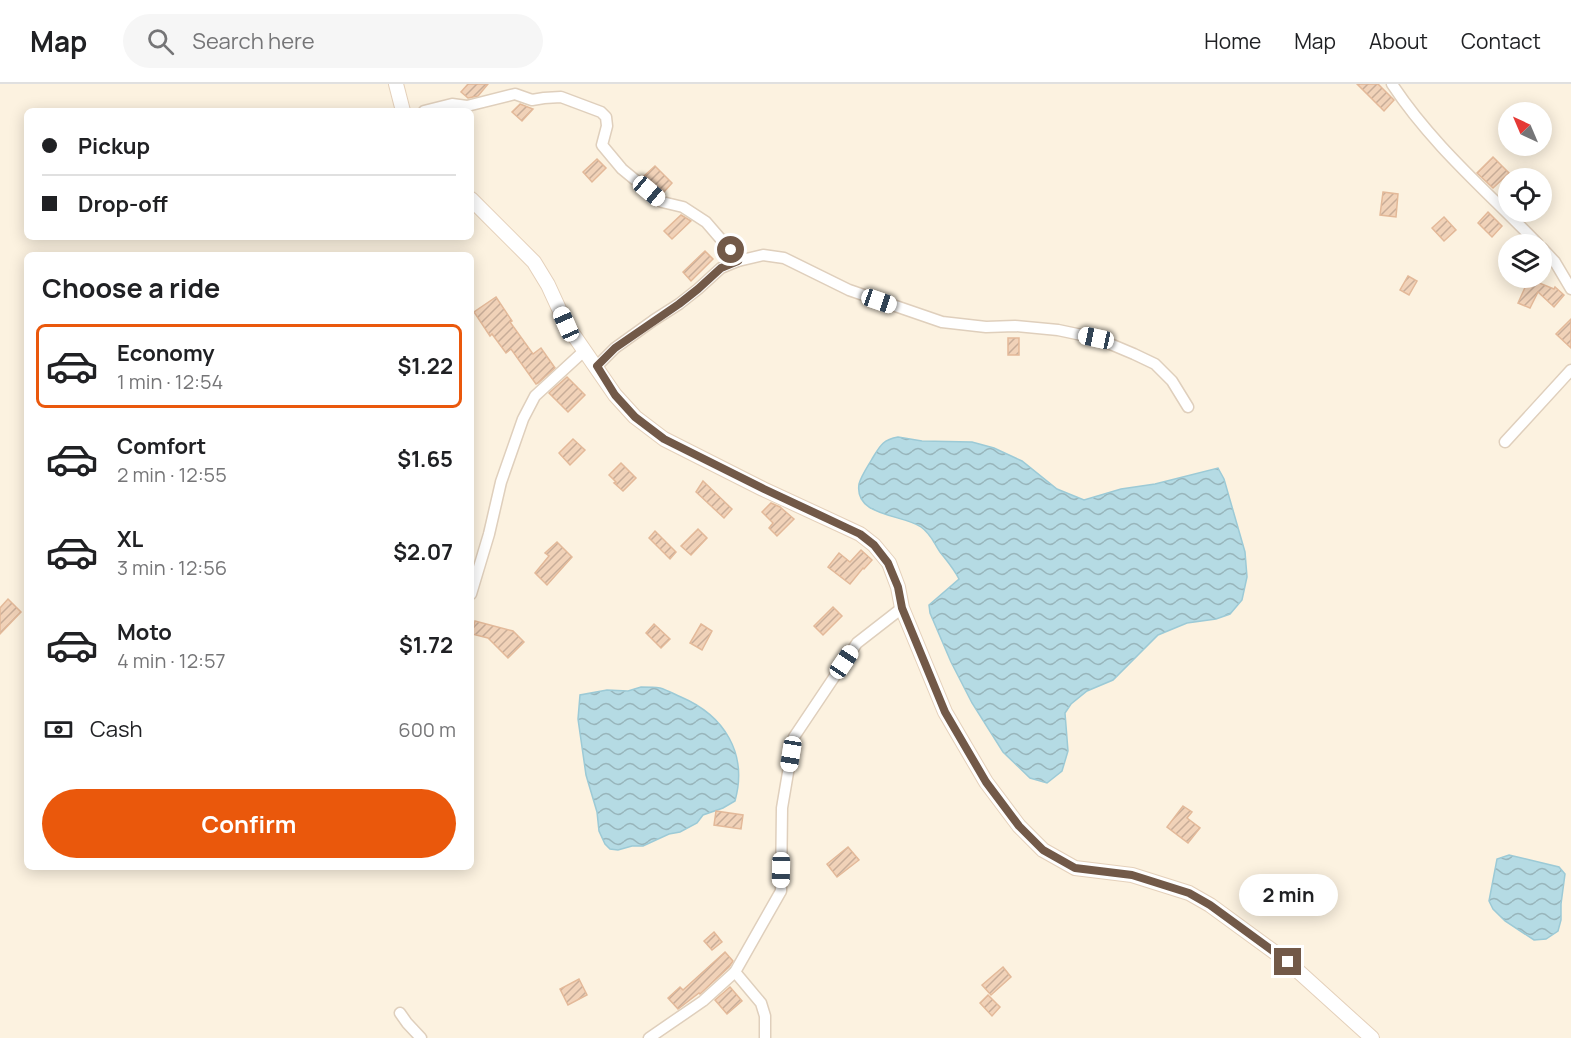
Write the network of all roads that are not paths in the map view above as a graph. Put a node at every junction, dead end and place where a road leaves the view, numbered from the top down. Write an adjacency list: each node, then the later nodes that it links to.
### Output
1 (396, 84): 3 (street)
2 (1392, 84): 6 (street)
3 (402, 108)
4 (436, 108): 8 (street)
5 (474, 202): 10 (street)
6 (1528, 234)
7 (1552, 259): 9 (street)
8 (738, 261): 11 (street); 13 (street)
9 (1571, 289)
10 (584, 351): 11 (street); 15 (street)
11 (597, 366): 16 (street)
12 (1571, 370): 14 (street)
13 (1188, 407)
14 (1505, 442)
15 (474, 584)
16 (902, 608): 17 (street); 22 (street)
17 (735, 972): 20 (street); 21 (street)
18 (400, 1013): 19 (street)
19 (420, 1038)
20 (649, 1038)
21 (765, 1038)
22 (1372, 1038)

